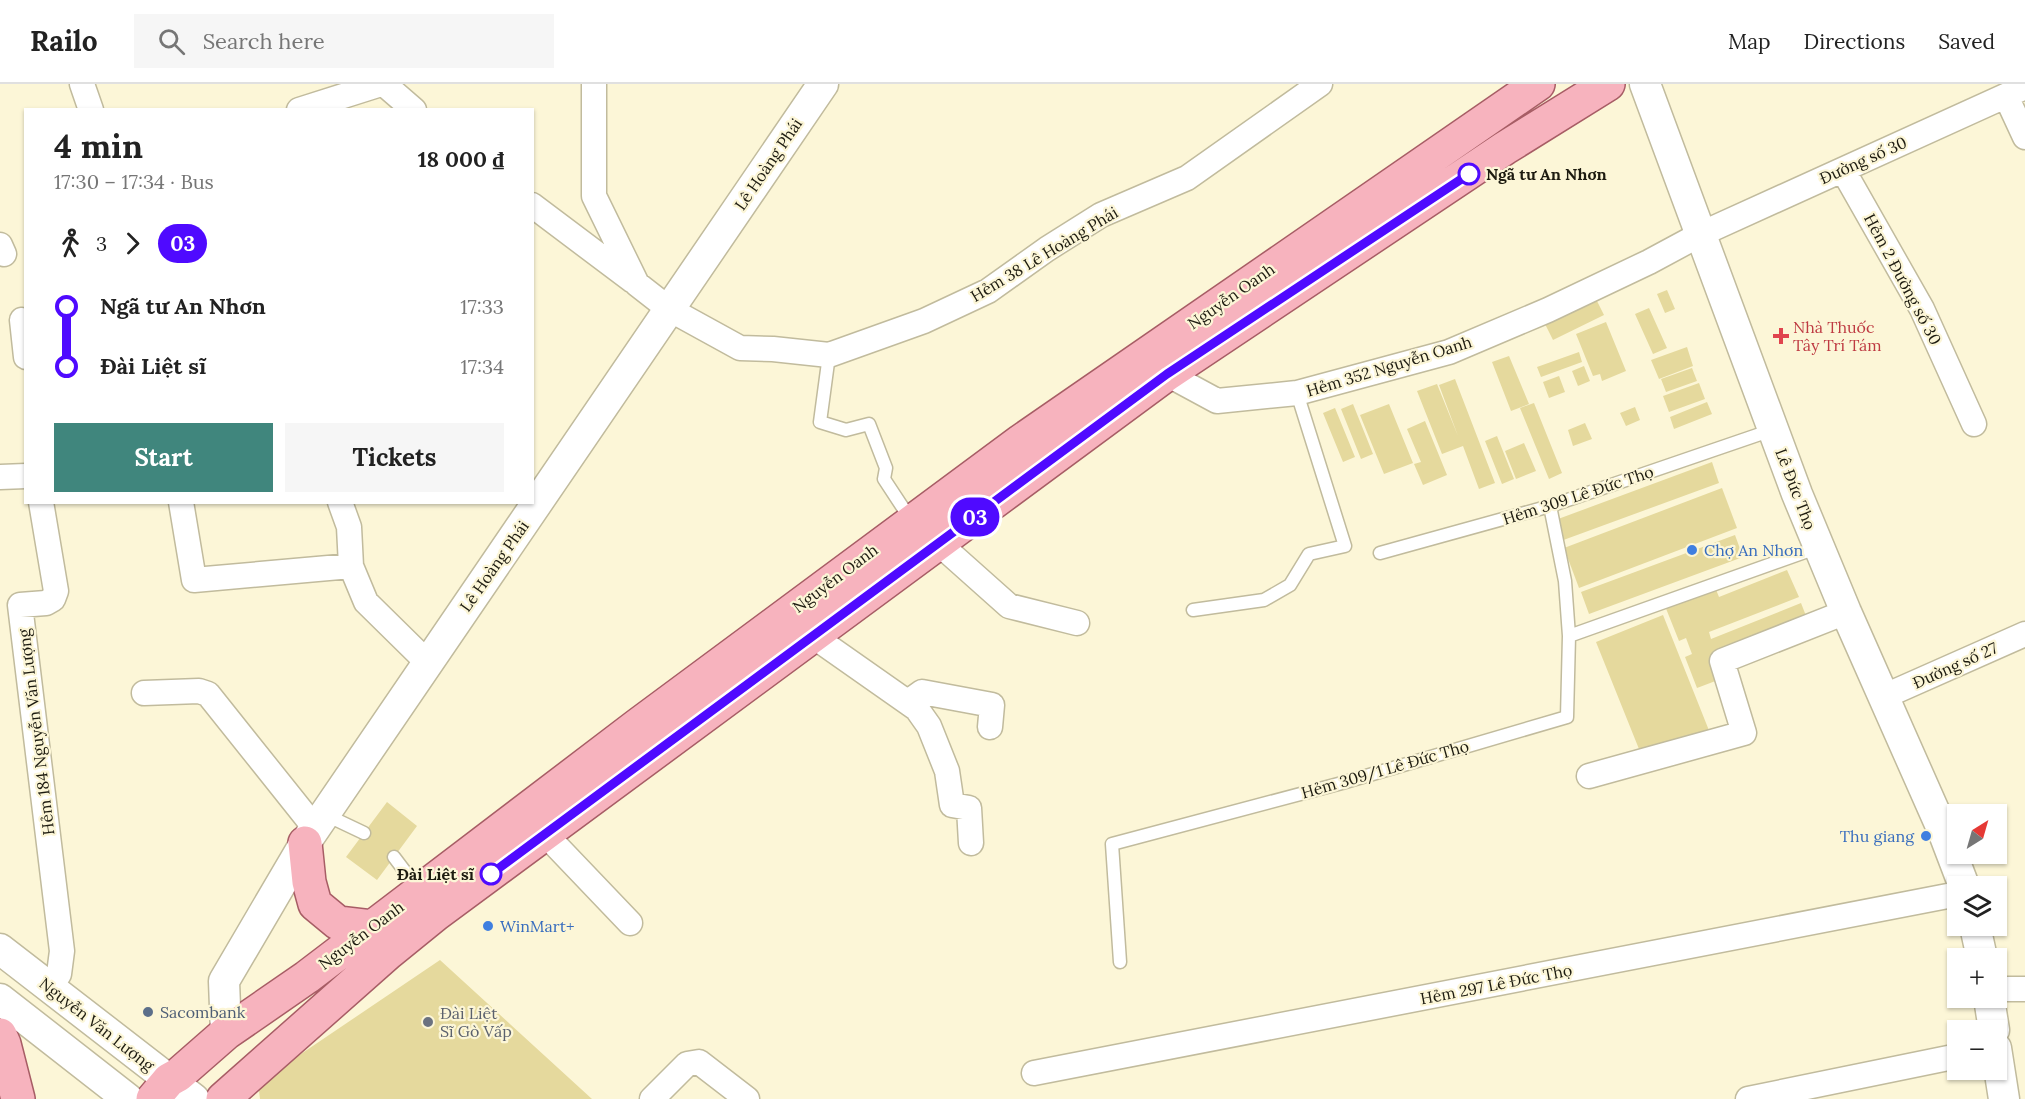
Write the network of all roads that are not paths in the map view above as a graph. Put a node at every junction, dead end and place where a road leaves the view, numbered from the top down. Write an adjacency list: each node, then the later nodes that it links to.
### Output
1 (82, 84): 10 (street)
2 (382, 84): 11 (street); 12 (street)
3 (594, 84): 17 (street)
4 (823, 84): 18 (street, Lê Hoàng Phái)
5 (1320, 84): 21 (street, Hẻm 38 Lê Hoàng Phái)
6 (1538, 84): 32 (main road, Nguyễn Oanh)
7 (1608, 84): 22 (main road, Nguyễn Oanh)
8 (1645, 84): 16 (street, Lê Đức Thọ)
9 (2016, 92): 13 (street); 14 (street, Đường số 30)
10 (90, 108)
11 (305, 108)
12 (412, 108)
13 (2025, 137)
14 (1843, 170): 16 (street, Đường số 30); 24 (street, Hẻm 2 Đường số 30)
15 (534, 207): 17 (street, Hẻm 38 Lê Hoàng Phái)
16 (1701, 234): 23 (street, Hẻm 352 Nguyễn Oanh); 25 (street, Lê Đức Thọ)
17 (637, 284): 18 (street, Hẻm 38 Lê Hoàng Phái)
18 (669, 309): 21 (street, Hẻm 38 Lê Hoàng Phái); 44 (street, Lê Hoàng Phái)
19 (22, 320): 20 (street)
20 (24, 338)
21 (830, 355): 32 (lane)
22 (1167, 374): 23 (street, Hẻm 352 Nguyễn Oanh); 33 (main road, Nguyễn Oanh)
23 (1297, 393): 38 (lane)
24 (1974, 424)
25 (1773, 429): 31 (lane, Hẻm 309 Lê Đức Thọ); 34 (street, Lê Đức Thọ)
26 (24, 476): 27 (street)
27 (0, 477)
28 (41, 504): 37 (street, Hẻm 184 Nguyễn Văn Lượng)
29 (182, 504): 36 (street)
30 (341, 504): 36 (street)
31 (1550, 506): 35 (lane, Hẻm 309 Lê Đức Thọ); 43 (lane, Hẻm 309/1 Lê Đức Thọ)
32 (912, 521): 33 (street); 57 (main road, Nguyễn Oanh)
33 (939, 543): 40 (street); 42 (main road, Nguyễn Oanh)
34 (1819, 547): 39 (street, Lê Đức Thọ); 43 (lane)
35 (1380, 554)
36 (351, 566): 44 (street)
37 (10, 606): 62 (street, Hẻm 184 Nguyễn Văn Lượng)
38 (1193, 610)
39 (1846, 612): 46 (street, Lê Đức Thọ); 49 (street)
40 (1077, 623)
41 (2025, 634): 46 (street, Đường số 27)
42 (813, 636): 47 (street); 52 (main road, Nguyễn Oanh)
43 (1569, 636): 61 (lane, Hẻm 309/1 Lê Đức Thọ)
44 (427, 663): 50 (street, Lê Hoàng Phái)
45 (144, 693): 50 (street)
46 (1885, 696): 55 (street, Lê Đức Thọ)
47 (908, 702): 48 (street); 53 (street)
48 (990, 727)
49 (1589, 776)
50 (315, 828): 51 (lane); 59 (main road); 66 (street, Lê Hoàng Phái)
51 (364, 833)
52 (545, 834): 57 (main road, Nguyễn Oanh); 58 (street)
53 (971, 843)
54 (394, 857): 57 (lane)
55 (1960, 876)
56 (1947, 896): 69 (street, Hẻm 297 Lê Đức Thọ)
57 (428, 903): 59 (main road, Nguyễn Oanh); 74 (main road, Nguyễn Oanh)
58 (630, 923)
59 (372, 927): 66 (main road, Nguyễn Oanh)
60 (0, 950): 62 (street, Nguyễn Văn Lượng)
61 (1120, 962)
62 (50, 988): 71 (street, Nguyễn Văn Lượng)
63 (2007, 989): 64 (street)
64 (2025, 989)
65 (0, 999): 73 (street)
66 (226, 1033): 71 (main road, Nguyễn Oanh)
67 (0, 1035): 72 (main road)
68 (1947, 1058): 77 (street)
69 (1034, 1073)
70 (2001, 1080): 78 (street)
71 (172, 1093)
72 (18, 1099)
73 (128, 1099)
74 (223, 1099)
75 (652, 1099): 76 (street)
76 (747, 1099)
77 (1748, 1099)
78 (2004, 1099)

